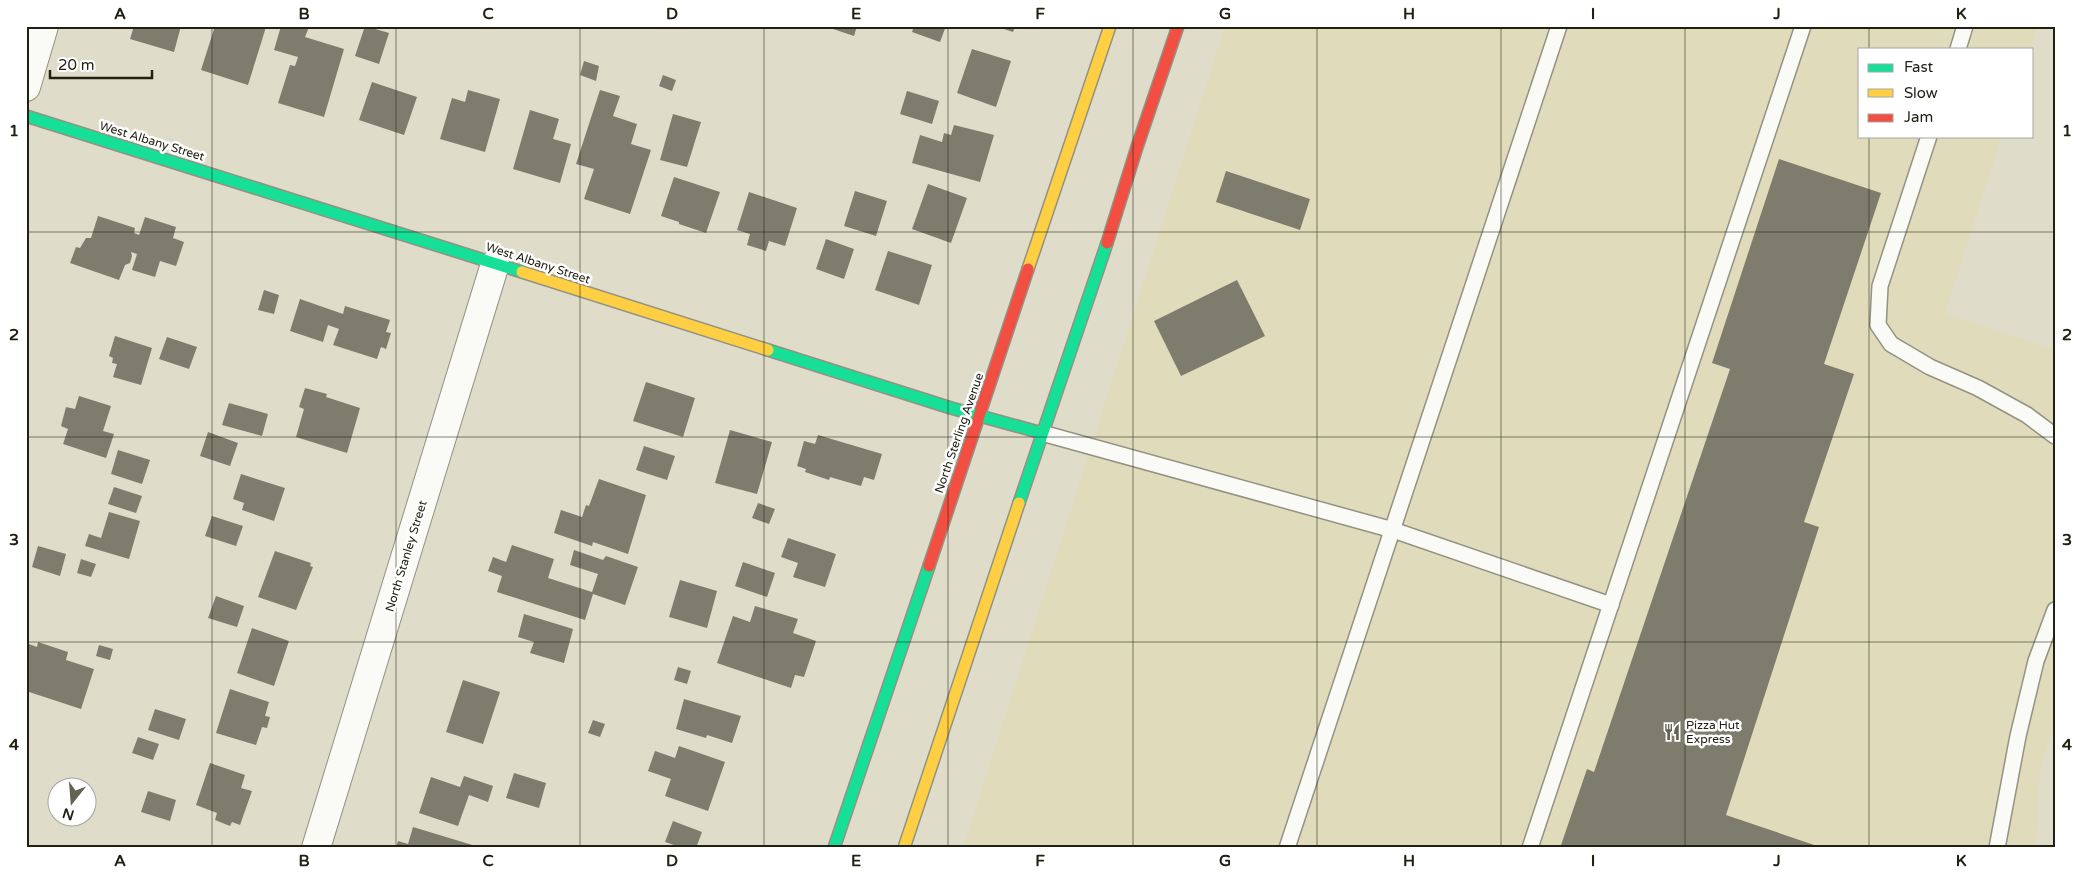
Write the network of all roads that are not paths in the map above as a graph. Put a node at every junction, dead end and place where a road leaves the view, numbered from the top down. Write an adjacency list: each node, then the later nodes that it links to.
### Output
1 (44, 26): 8 (street)
2 (1110, 26): 12 (main road, North Sterling Avenue)
3 (1178, 26): 13 (main road)
4 (1559, 26): 15 (lane)
5 (1804, 26): 16 (lane)
6 (1965, 26): 7 (lane)
7 (1958, 48)
8 (26, 87)
9 (26, 116): 11 (main road, West Albany Street)
10 (1928, 138): 14 (lane)
11 (495, 264): 12 (main road, West Albany Street); 18 (street, North Stanley Street)
12 (979, 416): 13 (main road, West Albany Street); 19 (main road, North Sterling Avenue)
13 (1042, 433): 15 (lane); 20 (main road)
14 (2055, 436)
15 (1393, 530): 16 (lane); 21 (lane)
16 (1611, 605): 22 (lane)
17 (2055, 610): 23 (lane)
18 (316, 848)
19 (834, 848)
20 (904, 848)
21 (1287, 848)
22 (1530, 848)
23 (1997, 848)

